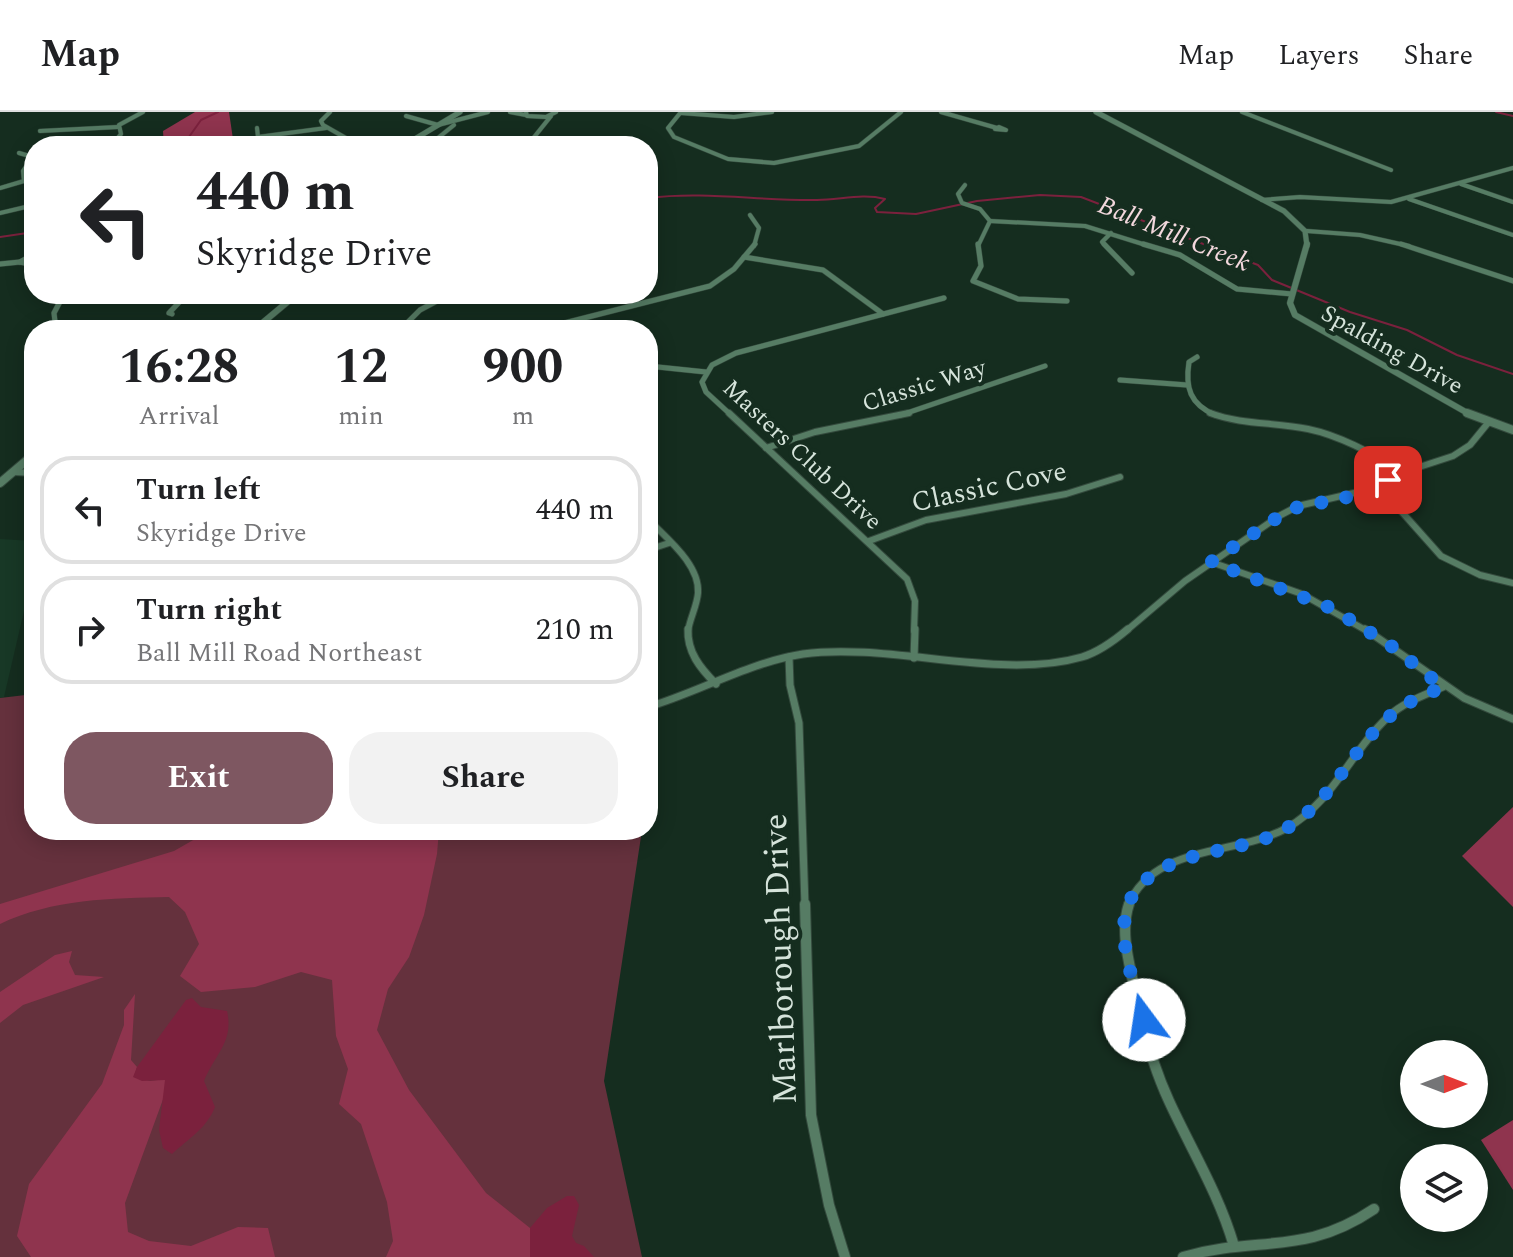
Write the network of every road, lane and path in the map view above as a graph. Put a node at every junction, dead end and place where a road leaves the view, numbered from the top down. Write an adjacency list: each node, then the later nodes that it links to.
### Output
1 (143, 112): 20 (street)
2 (330, 112): 22 (street)
3 (460, 112): 17 (street)
4 (488, 112): 18 (street)
5 (510, 112): 13 (street)
6 (557, 112): 15 (street)
7 (681, 112): 8 (street); 9 (street)
8 (772, 112)
9 (901, 112)
10 (941, 112): 23 (street)
11 (1096, 112): 41 (street)
12 (1242, 112): 35 (street)
13 (526, 114): 16 (street)
14 (406, 116): 17 (street)
15 (551, 116): 16 (street); 19 (street)
16 (534, 118): 19 (street)
17 (439, 123): 18 (street); 29 (street)
18 (454, 125): 30 (street)
19 (541, 126): 31 (street)
20 (118, 127): 24 (street); 25 (street)
21 (257, 128): 26 (street)
22 (326, 128): 27 (street); 28 (street)
23 (997, 128)
24 (40, 131)
25 (119, 136)
26 (258, 136)
27 (266, 136)
28 (341, 136)
29 (419, 136)
30 (440, 136)
31 (534, 136)
32 (19, 153): 33 (street)
33 (24, 154)
34 (1513, 168): 37 (street)
35 (1391, 170)
36 (24, 181): 39 (street)
37 (1456, 184): 40 (street); 42 (street)
38 (965, 185): 46 (street)
39 (0, 188)
40 (1407, 198): 41 (street); 49 (street)
41 (1262, 200): 47 (street)
42 (1513, 202)
43 (24, 207): 44 (street)
44 (0, 213)
45 (750, 215): 50 (street)
46 (990, 221): 48 (street); 60 (street)
47 (1307, 231): 56 (street); 57 (street, Spalding Drive)
48 (1111, 233): 55 (street); 57 (street)
49 (1513, 235)
50 (744, 257): 59 (street); 66 (street)
51 (24, 260): 52 (street)
52 (20, 262): 53 (street); 54 (street)
53 (24, 263)
54 (0, 264)
55 (1132, 273)
56 (1513, 281)
57 (1292, 294): 76 (street, Spalding Drive)
58 (944, 298): 66 (street, Masters Club Drive)
59 (658, 301)
60 (1067, 301)
61 (176, 304): 65 (street)
62 (285, 304): 67 (street)
63 (431, 304): 68 (street)
64 (648, 304): 69 (street)
65 (172, 314)
66 (883, 314): 73 (street, Masters Club Drive)
67 (266, 320)
68 (410, 320)
69 (587, 320)
70 (1197, 357): 75 (street)
71 (1045, 366): 78 (street, Classic Way)
72 (658, 367): 73 (street)
73 (706, 372): 78 (street, Masters Club Drive)
74 (1120, 380): 75 (street)
75 (1187, 385): 81 (street)
76 (1488, 423): 77 (street, Spalding Drive); 81 (street)
77 (1513, 430)
78 (766, 448): 87 (street, Masters Club Drive)
79 (24, 463): 80 (street)
80 (13, 472): 82 (street); 84 (street)
81 (1404, 472): 85 (street)
82 (24, 473)
83 (1120, 477): 87 (street, Classic Cove)
84 (0, 483)
85 (1367, 490): 90 (street); 91 (street)
86 (658, 530): 88 (street)
87 (869, 541): 93 (street, Masters Club Drive)
88 (669, 543): 89 (street); 94 (street)
89 (658, 547)
90 (1211, 562): 93 (street); 95 (street)
91 (1513, 583)
92 (789, 657): 93 (street); 94 (street); 100 (street, Marlborough Drive)
93 (914, 658)
94 (716, 684): 96 (street)
95 (1443, 687): 97 (street); 99 (street)
96 (658, 704)
97 (1513, 719)
98 (1374, 1209): 99 (street)
99 (1234, 1246): 101 (street)
100 (845, 1257)
101 (1183, 1257)

